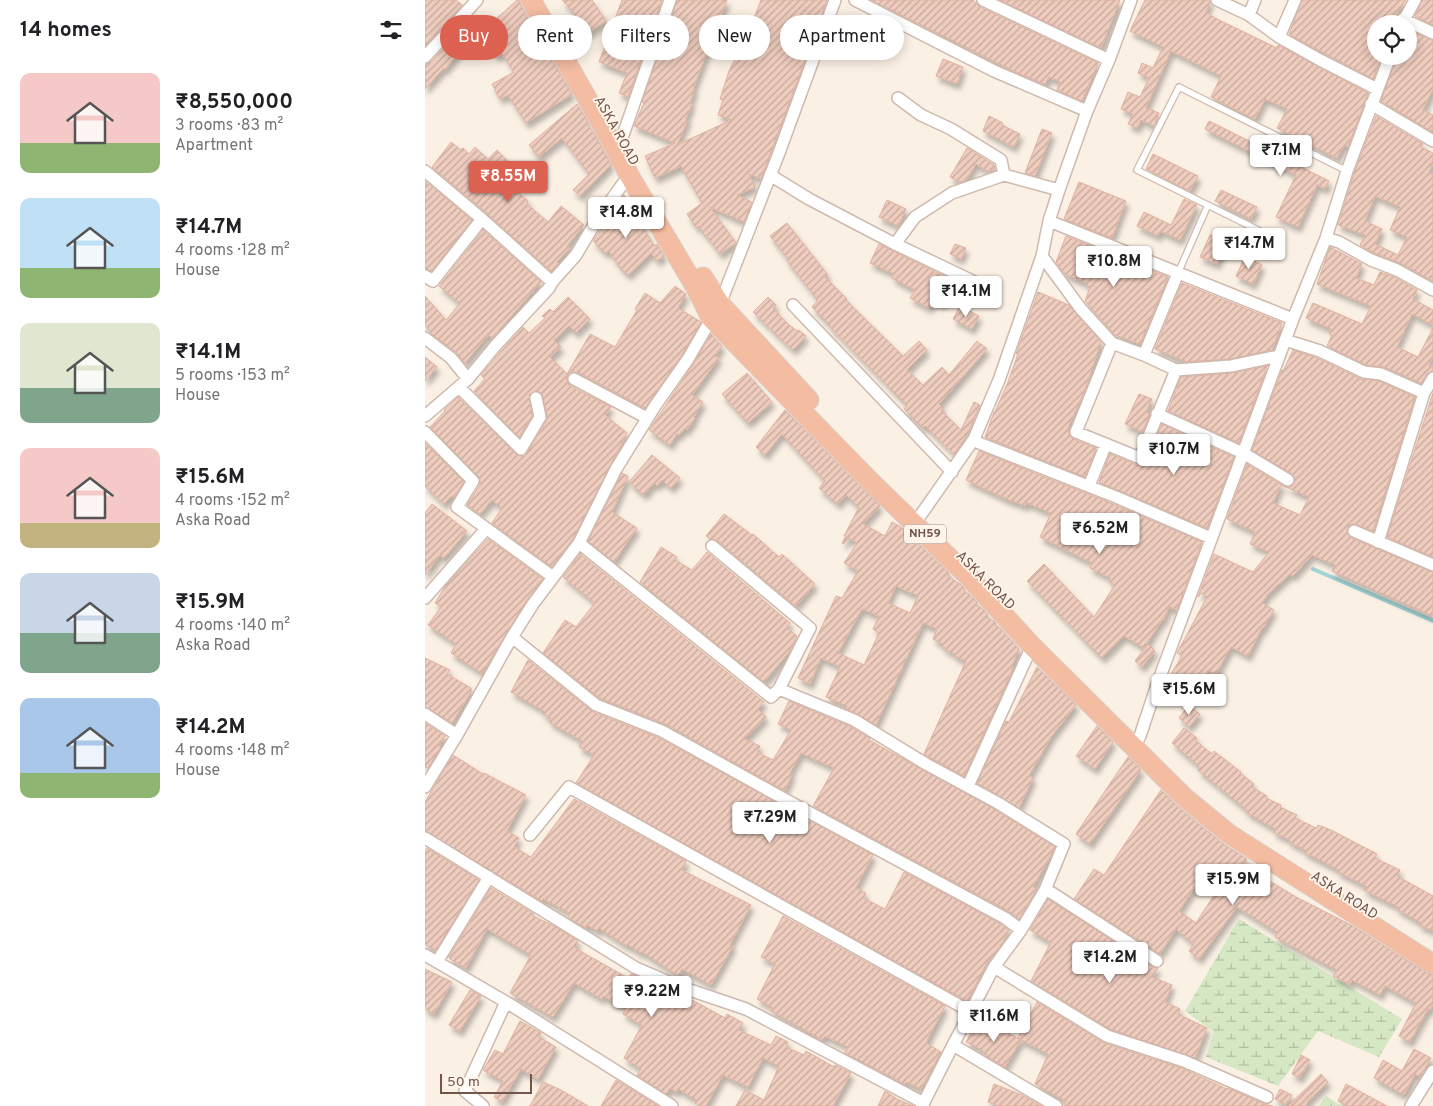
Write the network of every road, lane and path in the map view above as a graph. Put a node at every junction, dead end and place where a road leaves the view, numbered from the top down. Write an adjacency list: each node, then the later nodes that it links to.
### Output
1 (477, 0): 18 (street)
2 (531, 0): 29 (highway, NH59)
3 (541, 0): 25 (highway, ASKA ROAD / NH59)
4 (670, 0): 25 (street)
5 (835, 0): 30 (street)
6 (855, 0): 24 (street)
7 (983, 0): 19 (street)
8 (1131, 0): 19 (street)
9 (1217, 0): 13 (street)
10 (1255, 0): 13 (street)
11 (1295, 0): 17 (street)
12 (1415, 0): 14 (street)
13 (1249, 15): 17 (street)
14 (1406, 15)
15 (1417, 26): 16 (street)
16 (1433, 32)
17 (1279, 37): 21 (street)
18 (425, 57)
19 (1109, 60): 24 (street)
20 (1386, 65): 21 (street)
21 (1377, 89): 23 (street)
22 (898, 98): 31 (street)
23 (1371, 104): 26 (street); 28 (street)
24 (1087, 111): 32 (street)
25 (621, 141): 46 (highway, ASKA ROAD / NH59)
26 (1433, 141)
27 (425, 171): 34 (street)
28 (1347, 171): 33 (lane); 37 (street)
29 (629, 175): 42 (street); 46 (highway, NH59)
30 (770, 175): 38 (street); 46 (street)
31 (1004, 175): 32 (street); 38 (street)
32 (1059, 190): 35 (street)
33 (1208, 205): 36 (lane); 40 (lane)
34 (481, 219): 41 (street); 42 (street)
35 (1049, 221): 39 (street); 40 (street)
36 (1260, 231)
37 (1327, 238): 44 (street); 47 (street)
38 (895, 244): 43 (street)
39 (1042, 256): 50 (street); 64 (street)
40 (1178, 273): 47 (street); 51 (street)
41 (425, 276)
42 (552, 282): 55 (street)
43 (983, 286)
44 (1433, 290)
45 (793, 304): 67 (street)
46 (715, 311): 62 (street); 70 (highway, ASKA ROAD / NH59); 81 (highway, NH59)
47 (1293, 318): 49 (street)
48 (425, 338): 55 (street)
49 (1285, 340): 52 (street); 58 (street)
50 (1112, 344): 51 (street); 65 (street)
51 (1144, 355): 53 (street)
52 (1279, 356): 53 (street); 66 (street)
53 (1176, 370): 60 (street)
54 (1433, 378): 58 (street)
55 (468, 379): 57 (street)
56 (574, 380): 62 (street)
57 (459, 387): 59 (street); 61 (street)
58 (1424, 393): 74 (street)
59 (536, 398)
60 (1157, 414): 65 (street); 66 (street)
61 (425, 416)
62 (647, 418): 75 (street)
63 (425, 432): 71 (street)
64 (974, 439): 67 (street); 69 (street)
65 (1106, 444): 69 (street)
66 (1243, 453): 68 (street); 73 (street)
67 (952, 472): 70 (street)
68 (1288, 480)
69 (1089, 486): 73 (street)
70 (921, 516): 85 (highway, ASKA ROAD / NH59)
71 (486, 529): 78 (street); 79 (street)
72 (1354, 531): 74 (street)
73 (1211, 538): 85 (street)
74 (1378, 542): 77 (street)
75 (579, 543): 78 (street); 82 (street)
76 (712, 546): 82 (street)
77 (1433, 565)
78 (553, 577): 80 (street)
79 (425, 598)
80 (512, 637): 84 (street); 92 (street)
81 (1032, 646): 85 (highway, NH59); 86 (street)
82 (779, 689): 86 (street)
83 (425, 714): 84 (street)
84 (457, 735): 87 (street)
85 (1137, 742): 93 (highway, ASKA ROAD / NH59); 97 (highway, NH59)
86 (968, 786): 91 (street)
87 (425, 787)
88 (530, 836): 100 (street)
89 (425, 838): 90 (street)
90 (489, 877): 96 (street); 104 (street)
91 (1045, 890): 92 (street); 95 (street)
92 (1021, 930): 98 (street)
93 (1433, 953)
94 (425, 955): 96 (street)
95 (1157, 961)
96 (437, 962): 99 (street)
97 (1433, 964)
98 (994, 967): 100 (street); 103 (street)
99 (506, 1002): 105 (street); 106 (street)
100 (971, 1012): 101 (street)
101 (953, 1045): 104 (street); 107 (street)
102 (1433, 1071): 108 (street)
103 (1267, 1097)
104 (923, 1104)
105 (483, 1106)
106 (672, 1106)
107 (1056, 1106)
108 (1411, 1106)

